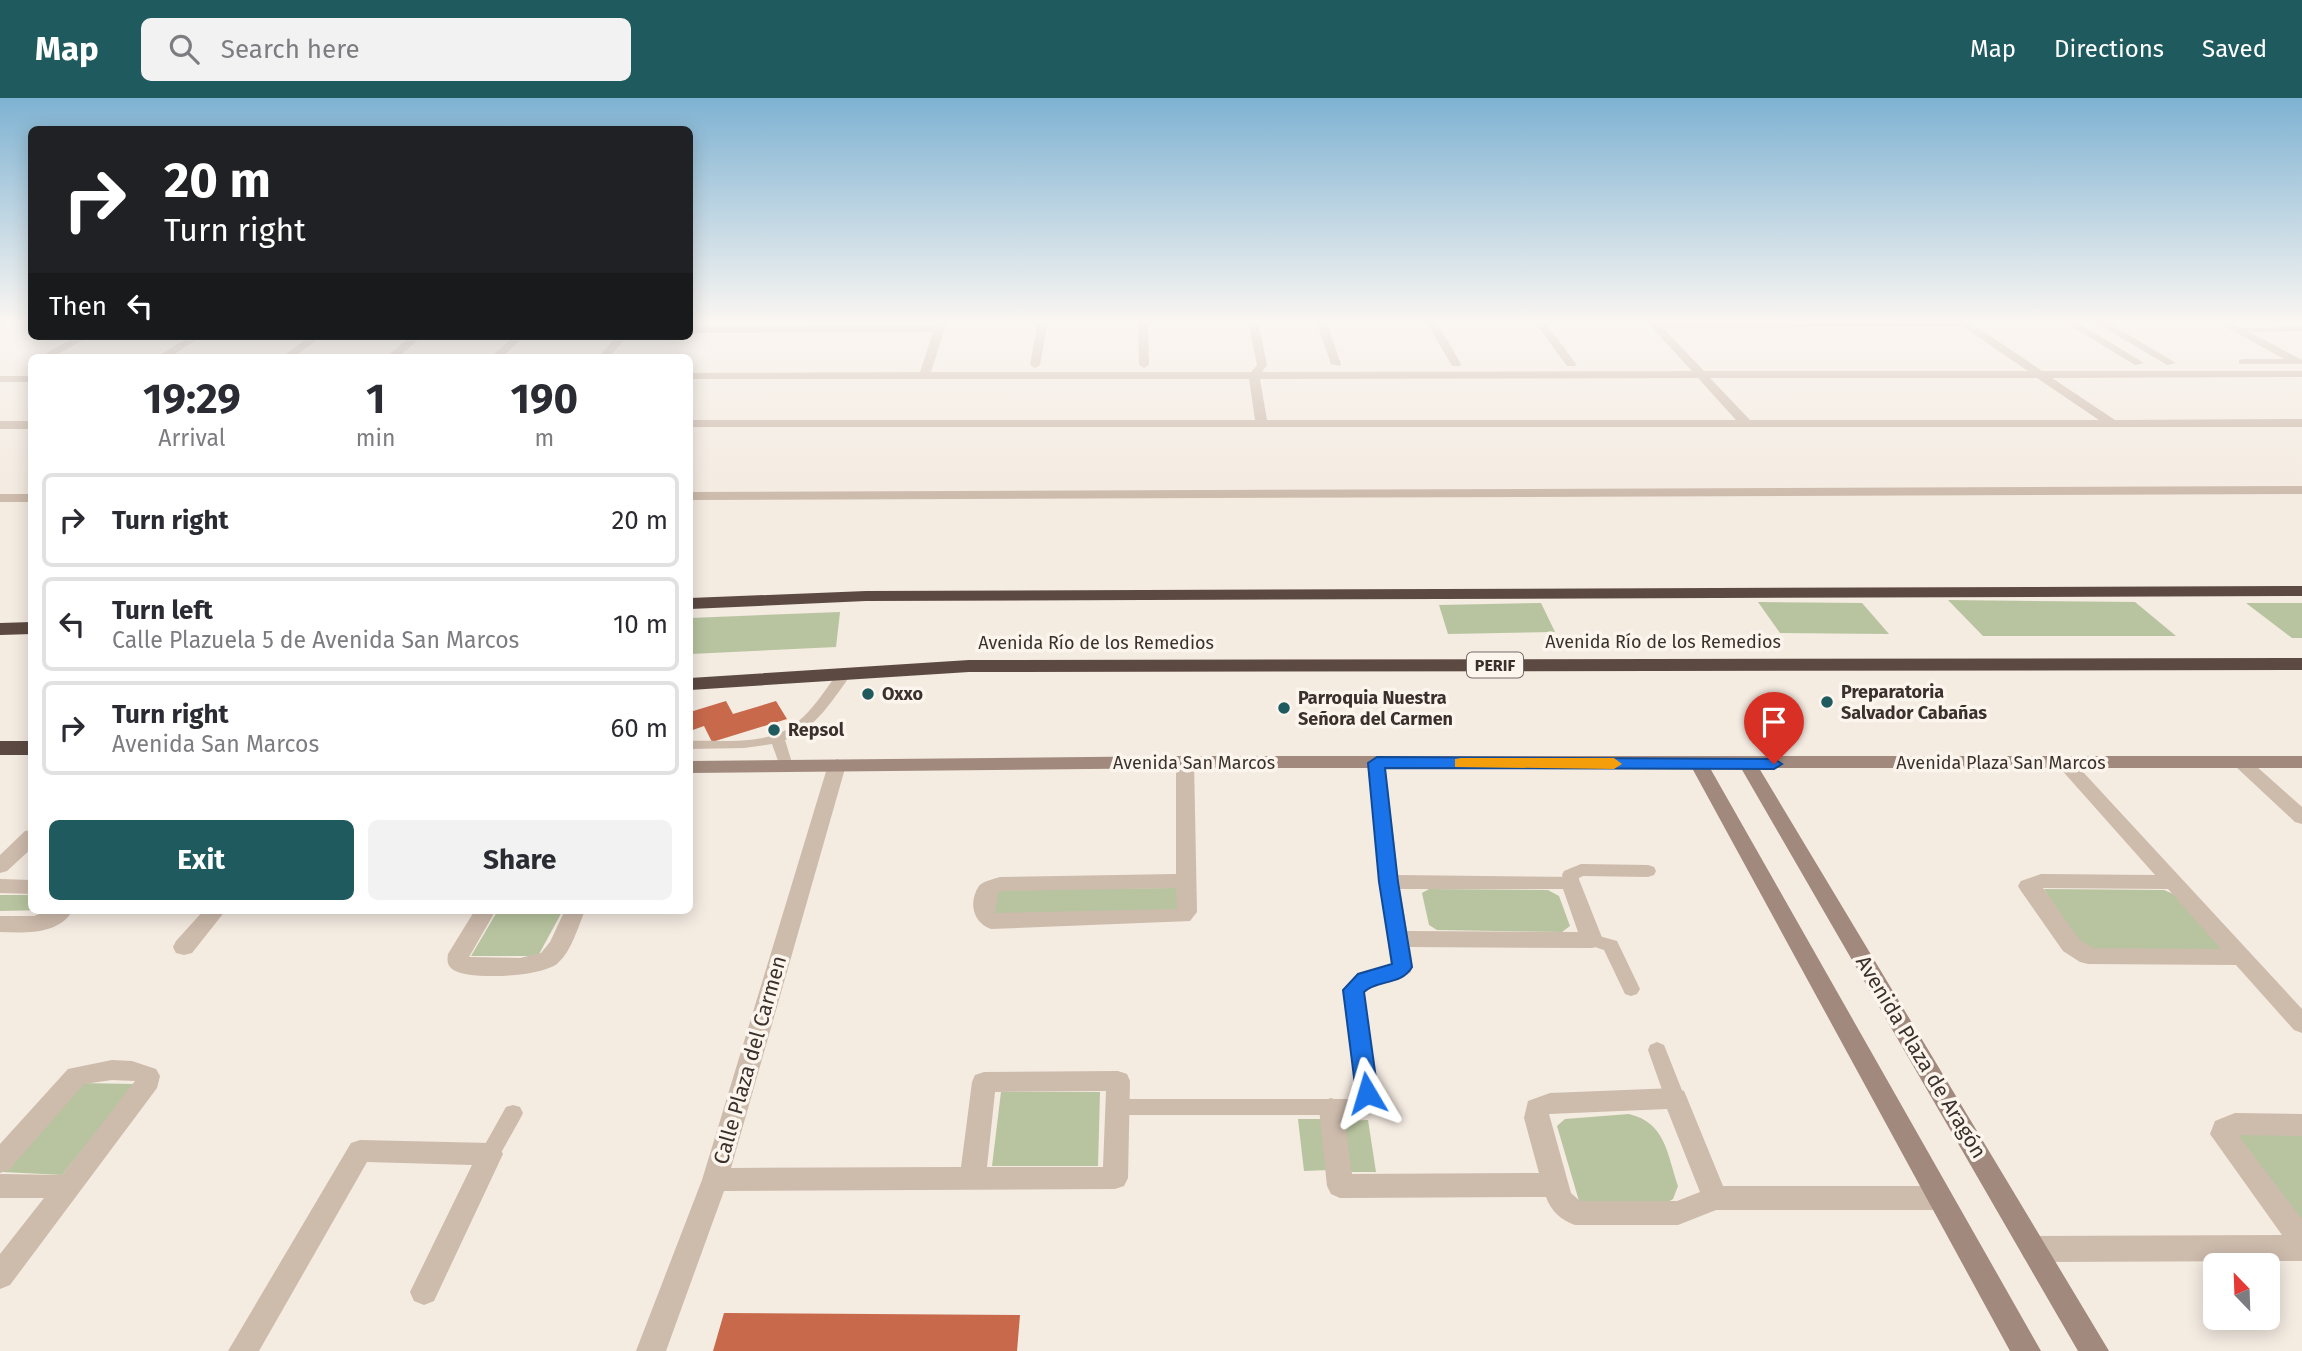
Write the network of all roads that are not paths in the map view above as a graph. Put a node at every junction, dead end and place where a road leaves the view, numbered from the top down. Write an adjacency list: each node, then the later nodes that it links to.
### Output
1 (1255, 379): 10 (street)
2 (1706, 379): 4 (street)
3 (2051, 379): 6 (street)
4 (1745, 422): 6 (street); 10 (street)
5 (2302, 422): 6 (street)
6 (2113, 423)
7 (693, 424): 10 (street)
8 (0, 425): 9 (street)
9 (28, 425)
10 (1262, 425)
11 (2302, 490): 12 (street)
12 (693, 496)
13 (0, 498): 14 (street)
14 (28, 498)
15 (2302, 591): 16 (highway)
16 (693, 604)
17 (28, 628): 18 (highway)
18 (0, 629)
19 (2302, 664): 20 (highway, Avenida Río de los Remedios / PERIF)
20 (846, 672): 21 (highway, Avenida Río de los Remedios / PERIF); 22 (lane)
21 (693, 684)
22 (777, 737): 23 (lane); 35 (lane)
23 (693, 744)
24 (0, 748): 25 (highway)
25 (28, 748)
26 (1185, 762): 29 (street, Avenida San Marcos); 33 (street, Avenida San Marcos); 40 (street)
27 (2241, 762): 28 (street, Avenida Plaza San Marcos); 30 (street, Avenida Plaza San Marcos); 36 (street)
28 (2302, 762)
29 (1377, 763): 31 (street, Avenida San Marcos); 41 (street)
30 (2065, 763): 32 (street, Avenida Plaza San Marcos); 43 (street)
31 (1699, 764): 32 (street, Avenida Plaza San Marcos); 72 (street)
32 (1748, 764): 75 (street, Avenida Plaza de Aragón)
33 (837, 765): 35 (street, Avenida San Marcos); 67 (street, Calle Plaza del Carmen)
34 (693, 766): 35 (street, Avenida San Marcos)
35 (786, 766)
36 (2302, 818)
37 (28, 840): 38 (street)
38 (0, 866)
39 (1648, 871): 42 (lane)
40 (1186, 881): 40 (street)
41 (1389, 882): 42 (street); 51 (street)
42 (1571, 882): 52 (street)
43 (2172, 882): 54 (street); 54 (street)
44 (0, 886): 45 (street)
45 (28, 887)
46 (59, 914): 50 (street)
47 (213, 914): 53 (street)
48 (484, 914): 49 (street)
49 (573, 914)
50 (0, 925)
51 (1397, 939): 52 (street); 55 (street)
52 (1592, 940): 56 (lane)
53 (184, 947)
54 (2241, 957): 57 (street)
55 (1402, 967): 61 (lane)
56 (1631, 989)
57 (2302, 1024)
58 (1657, 1050): 59 (lane)
59 (1675, 1098): 68 (street); 71 (street)
60 (1118, 1107): 61 (lane); 66 (street); 66 (street)
61 (1331, 1108): 68 (street)
62 (513, 1113): 64 (lane)
63 (2302, 1125): 73 (street)
64 (490, 1154): 77 (street); 78 (street)
65 (0, 1162): 70 (street)
66 (973, 1178): 67 (street)
67 (715, 1180): 79 (street, Calle Plaza del Carmen)
68 (1556, 1185): 71 (street)
69 (0, 1186): 70 (street)
70 (69, 1187): 76 (street)
71 (1715, 1198): 72 (street)
72 (1940, 1198): 80 (street)
73 (2302, 1241)
74 (2302, 1248): 75 (street)
75 (2034, 1249): 81 (street, Avenida Plaza de Aragón)
76 (0, 1276)
77 (424, 1292)
78 (243, 1351)
79 (651, 1351)
80 (2026, 1351)
81 (2094, 1351)

